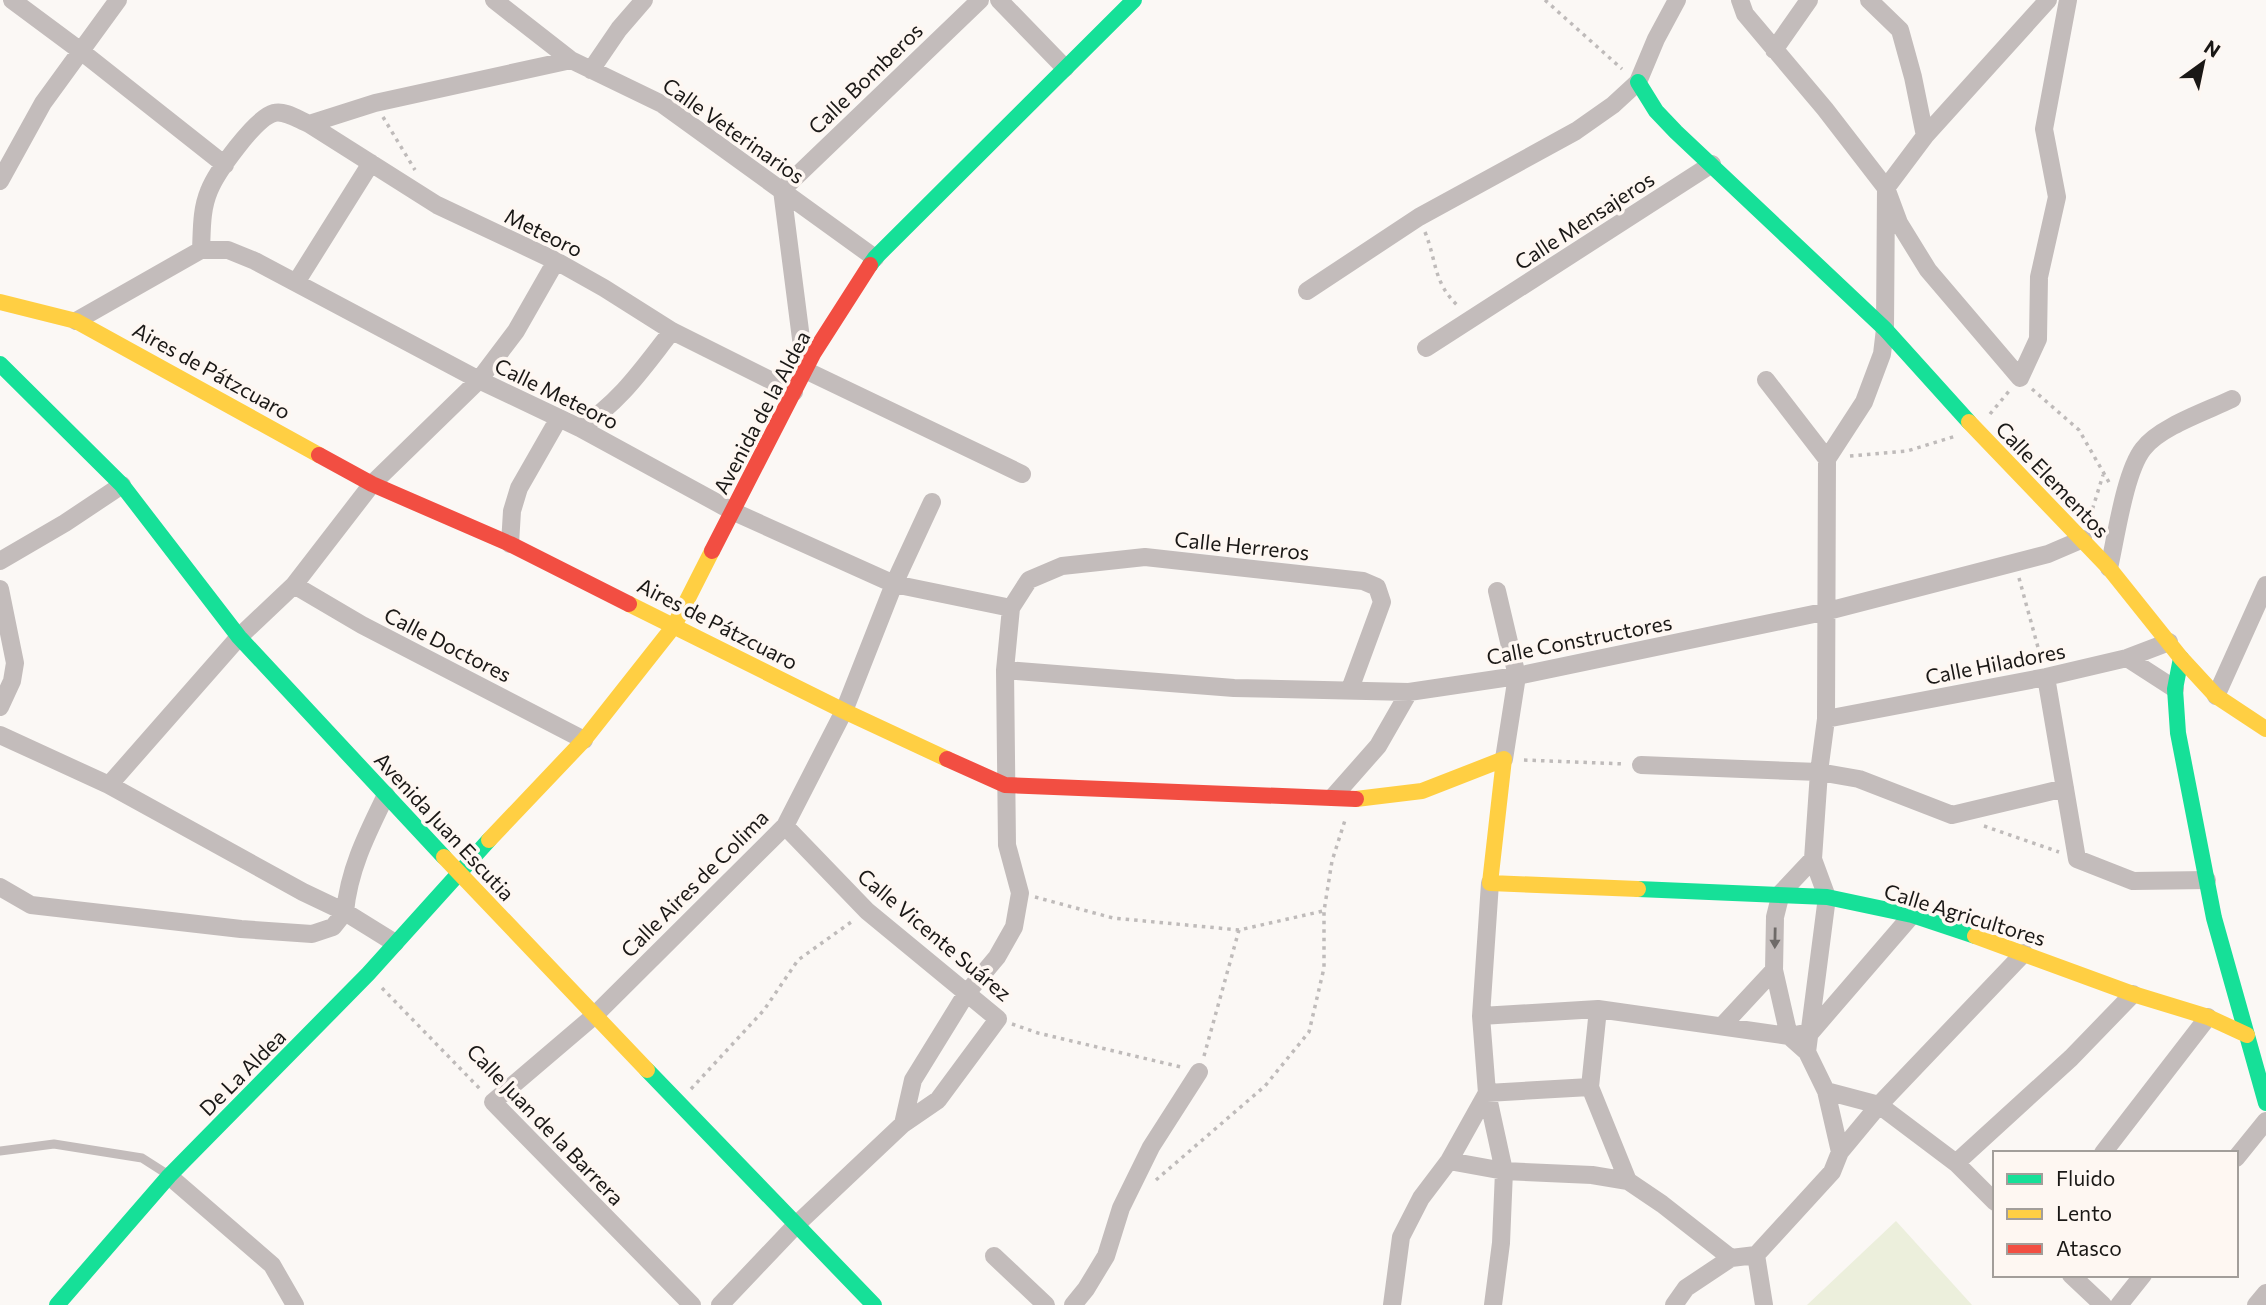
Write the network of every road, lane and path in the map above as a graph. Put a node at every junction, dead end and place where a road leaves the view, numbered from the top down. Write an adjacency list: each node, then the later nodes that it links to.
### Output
1 (12, 0): 18 (street)
2 (118, 0): 18 (street)
3 (494, 0): 16 (street, Calle Veterinarios)
4 (522, 0): 16 (street)
5 (644, 0): 21 (street)
6 (980, 0): 32 (street, Calle Bomberos)
7 (999, 0): 20 (street)
8 (1134, 0): 20 (street, Avenida de la Aldea)
9 (1545, 0): 22 (path)
10 (1677, 0): 22 (street)
11 (1740, 0): 17 (street)
12 (1809, 0): 17 (street)
13 (1869, 0): 25 (street)
14 (2048, 0): 25 (street)
15 (2068, 0): 47 (street)
16 (511, 15): 19 (street, Calle Veterinarios)
17 (1774, 50): 31 (street)
18 (82, 52): 28 (street); 30 (street)
19 (571, 60): 21 (street, Calle Veterinarios); 23 (street)
20 (1065, 68): 35 (street, Avenida de la Aldea)
21 (591, 70): 32 (street, Calle Veterinarios)
22 (1638, 82): 27 (street); 33 (street)
23 (375, 103): 24 (street); 29 (path)
24 (309, 124): 26 (street, Meteoro); 28 (street, Meteoro)
25 (1925, 136): 31 (street)
26 (371, 163): 36 (street, Meteoro); 37 (street)
27 (1712, 164): 40 (street, Calle Mensajeros); 42 (street)
28 (225, 165): 34 (street)
29 (419, 177)
30 (0, 181)
31 (1886, 188): 42 (street); 47 (street)
32 (782, 190): 35 (street, Calle Veterinarios); 46 (street)
33 (1419, 217): 38 (street); 40 (path)
34 (201, 250): 37 (street, Calle Meteoro); 41 (street)
35 (875, 258): 46 (street, Avenida de la Aldea)
36 (556, 261): 43 (street, Meteoro); 48 (street)
37 (297, 281): 48 (street, Calle Meteoro)
38 (1307, 290)
39 (0, 302): 41 (street, Aires de Pátzcuaro)
40 (1480, 315): 44 (street, Calle Mensajeros)
41 (76, 321): 58 (street, Aires de Pátzcuaro)
42 (1885, 329): 54 (street); 55 (street)
43 (672, 331): 50 (street, Meteoro); 53 (street)
44 (1426, 348)
45 (0, 364): 59 (street, Avenida Juan Escutia)
46 (805, 370): 50 (street, Avenida de la Aldea); 56 (street)
47 (2020, 378): 54 (path); 57 (path)
48 (479, 380): 52 (street, Calle Meteoro); 58 (street)
49 (1766, 380): 55 (street)
50 (794, 392): 62 (street, Avenida de la Aldea)
51 (2232, 400): 61 (street)
52 (559, 418): 53 (street, Calle Meteoro); 64 (street)
53 (580, 428): 62 (street, Calle Meteoro)
54 (1976, 430): 55 (path, Calle Elementos); 63 (street, Calle Elementos)
55 (1827, 458): 74 (street)
56 (1022, 474)
57 (2103, 475): 61 (path); 63 (path)
58 (372, 484): 64 (street, Aires de Pátzcuaro); 70 (street)
59 (122, 485): 65 (street); 76 (street, Avenida Juan Escutia)
60 (932, 502): 68 (street, Calle Aires de Colima)
61 (2124, 504): 67 (street)
62 (732, 511): 68 (street, Calle Meteoro); 75 (street, Avenida de la Aldea)
63 (2083, 539): 66 (street, Calle Constructores); 67 (street, Calle Elementos)
64 (510, 544): 75 (street, Aires de Pátzcuaro)
65 (0, 561)
66 (2014, 561): 74 (street, Calle Constructores); 82 (path)
67 (2109, 568): 77 (street, Calle Elementos)
68 (894, 584): 73 (street, Calle Meteoro); 88 (street, Calle Aires de Colima)
69 (2266, 585): 86 (street)
70 (293, 586): 76 (street); 92 (street, Calle Doctores)
71 (0, 589): 87 (street)
72 (1497, 591): 81 (street)
73 (1011, 608): 80 (street); 83 (street, Calle Herreros)
74 (1828, 611): 81 (street, Calle Constructores); 89 (street)
75 (674, 626): 88 (street, Aires de Pátzcuaro); 92 (street, Avenida de la Aldea)
76 (239, 637): 96 (street); 99 (street, Avenida Juan Escutia)
77 (2169, 642): 78 (street, Calle Hiladores); 79 (street, Calle Elementos)
78 (2127, 658): 82 (street, Calle Hiladores); 84 (street)
79 (2181, 658): 84 (street); 86 (street, Calle Elementos)
80 (1005, 670): 83 (street, Calle Constructores); 97 (street)
81 (1517, 676): 85 (street, Calle Constructores); 93 (street)
82 (2046, 677): 89 (street, Calle Hiladores); 98 (street)
83 (1350, 689): 85 (street, Calle Constructores)
84 (2175, 689): 107 (street)
85 (1409, 692): 100 (street)
86 (2216, 696): 90 (street, Calle Elementos)
87 (0, 707)
88 (844, 712): 97 (street, Aires de Pátzcuaro); 103 (street, Calle Aires de Colima)
89 (1826, 719): 95 (street)
90 (2266, 729)
91 (0, 735): 96 (street)
92 (584, 740): 106 (street, Avenida de la Aldea)
93 (1504, 759): 94 (path); 101 (street, Aires de Pátzcuaro); 108 (street)
94 (1641, 765): 95 (street)
95 (1819, 772): 102 (street); 104 (street)
96 (108, 785): 115 (street)
97 (1005, 785): 100 (street, Aires de Pátzcuaro); 110 (street)
98 (2065, 788): 102 (street); 105 (street)
99 (386, 795): 106 (street, Avenida Juan Escutia); 115 (street)
100 (1333, 797): 101 (street, Aires de Pátzcuaro)
101 (1352, 799): 114 (path)
102 (1952, 814): 105 (path)
103 (785, 826): 113 (street, Calle Vicente Suárez); 125 (street, Calle Aires de Colima)
104 (1813, 859): 111 (street); 112 (street)
105 (2077, 859): 107 (street)
106 (459, 871): 118 (street, De La Aldea); 125 (street, Avenida Juan Escutia)
107 (2207, 880): 131 (street)
108 (1490, 883): 111 (street, Calle Agricultores); 126 (street)
109 (0, 887): 115 (street)
110 (1020, 893): 117 (path); 122 (street)
111 (1781, 894): 112 (street, Calle Agricultores); 120 (street, one-way to 120)
112 (1827, 897): 116 (street, Calle Agricultores); 130 (street)
113 (867, 911): 122 (street, Calle Vicente Suárez); 139 (path)
114 (1324, 911): 117 (path); 153 (path)
115 (345, 912): 118 (street)
116 (1912, 915): 119 (street, Calle Agricultores); 130 (street)
117 (1239, 930): 134 (path)
118 (395, 943): 121 (street, De La Aldea)
119 (2024, 953): 123 (street, Calle Agricultores); 141 (street)
120 (1774, 970): 129 (street); 132 (street)
121 (368, 974): 138 (path, Calle Juan de la Barrera); 151 (street, De La Aldea)
122 (966, 994): 128 (street, Calle Vicente Suárez); 143 (street)
123 (2133, 994): 127 (street, Calle Agricultores); 149 (street)
124 (1598, 1009): 126 (street); 129 (street); 135 (street)
125 (594, 1016): 138 (street, Calle Aires de Colima); 139 (street, Avenida Juan Escutia)
126 (1481, 1016): 137 (street)
127 (2208, 1017): 131 (street, Calle Agricultores); 145 (street)
128 (998, 1019): 134 (path, Calle Vicente Suárez); 143 (street)
129 (1722, 1026): 132 (street)
130 (1811, 1032): 132 (street); 133 (street)
131 (2247, 1035): 140 (street)
132 (1789, 1036): 133 (street)
133 (1807, 1052): 136 (street)
134 (1199, 1072): 168 (street)
135 (1590, 1087): 137 (street); 152 (street)
136 (1826, 1091): 141 (street); 146 (street)
137 (1487, 1093): 148 (street); 150 (street)
138 (493, 1102): 164 (street, Calle Juan de la Barrera)
139 (678, 1103): 155 (street, Avenida Juan Escutia)
140 (2266, 1103)
141 (1879, 1105): 146 (street); 149 (street)
142 (2266, 1121): 147 (street)
143 (903, 1124): 155 (street)
144 (0, 1151): 151 (lane)
145 (2105, 1151)
146 (1840, 1152): 156 (street)
147 (2238, 1156)
148 (1449, 1161): 150 (street); 169 (street)
149 (1956, 1163): 154 (street)
150 (1504, 1171): 152 (street); 170 (street)
151 (169, 1176): 162 (street, De La Aldea); 163 (street)
152 (1628, 1181): 158 (street)
153 (1150, 1185)
154 (1993, 1200)
155 (796, 1225): 165 (street); 166 (street, Avenida Juan Escutia)
156 (1756, 1255): 158 (street); 172 (street)
157 (994, 1256): 167 (street)
158 (1731, 1258): 171 (street)
159 (2073, 1277): 173 (street)
160 (2141, 1277): 174 (street)
161 (2266, 1293): 175 (street)
162 (57, 1305)
163 (295, 1305)
164 (691, 1305)
165 (720, 1305)
166 (874, 1305)
167 (1046, 1305)
168 (1073, 1305)
169 (1392, 1305)
170 (1493, 1305)
171 (1674, 1305)
172 (1764, 1305)
173 (2103, 1305)
174 (2119, 1305)
175 (2256, 1305)

